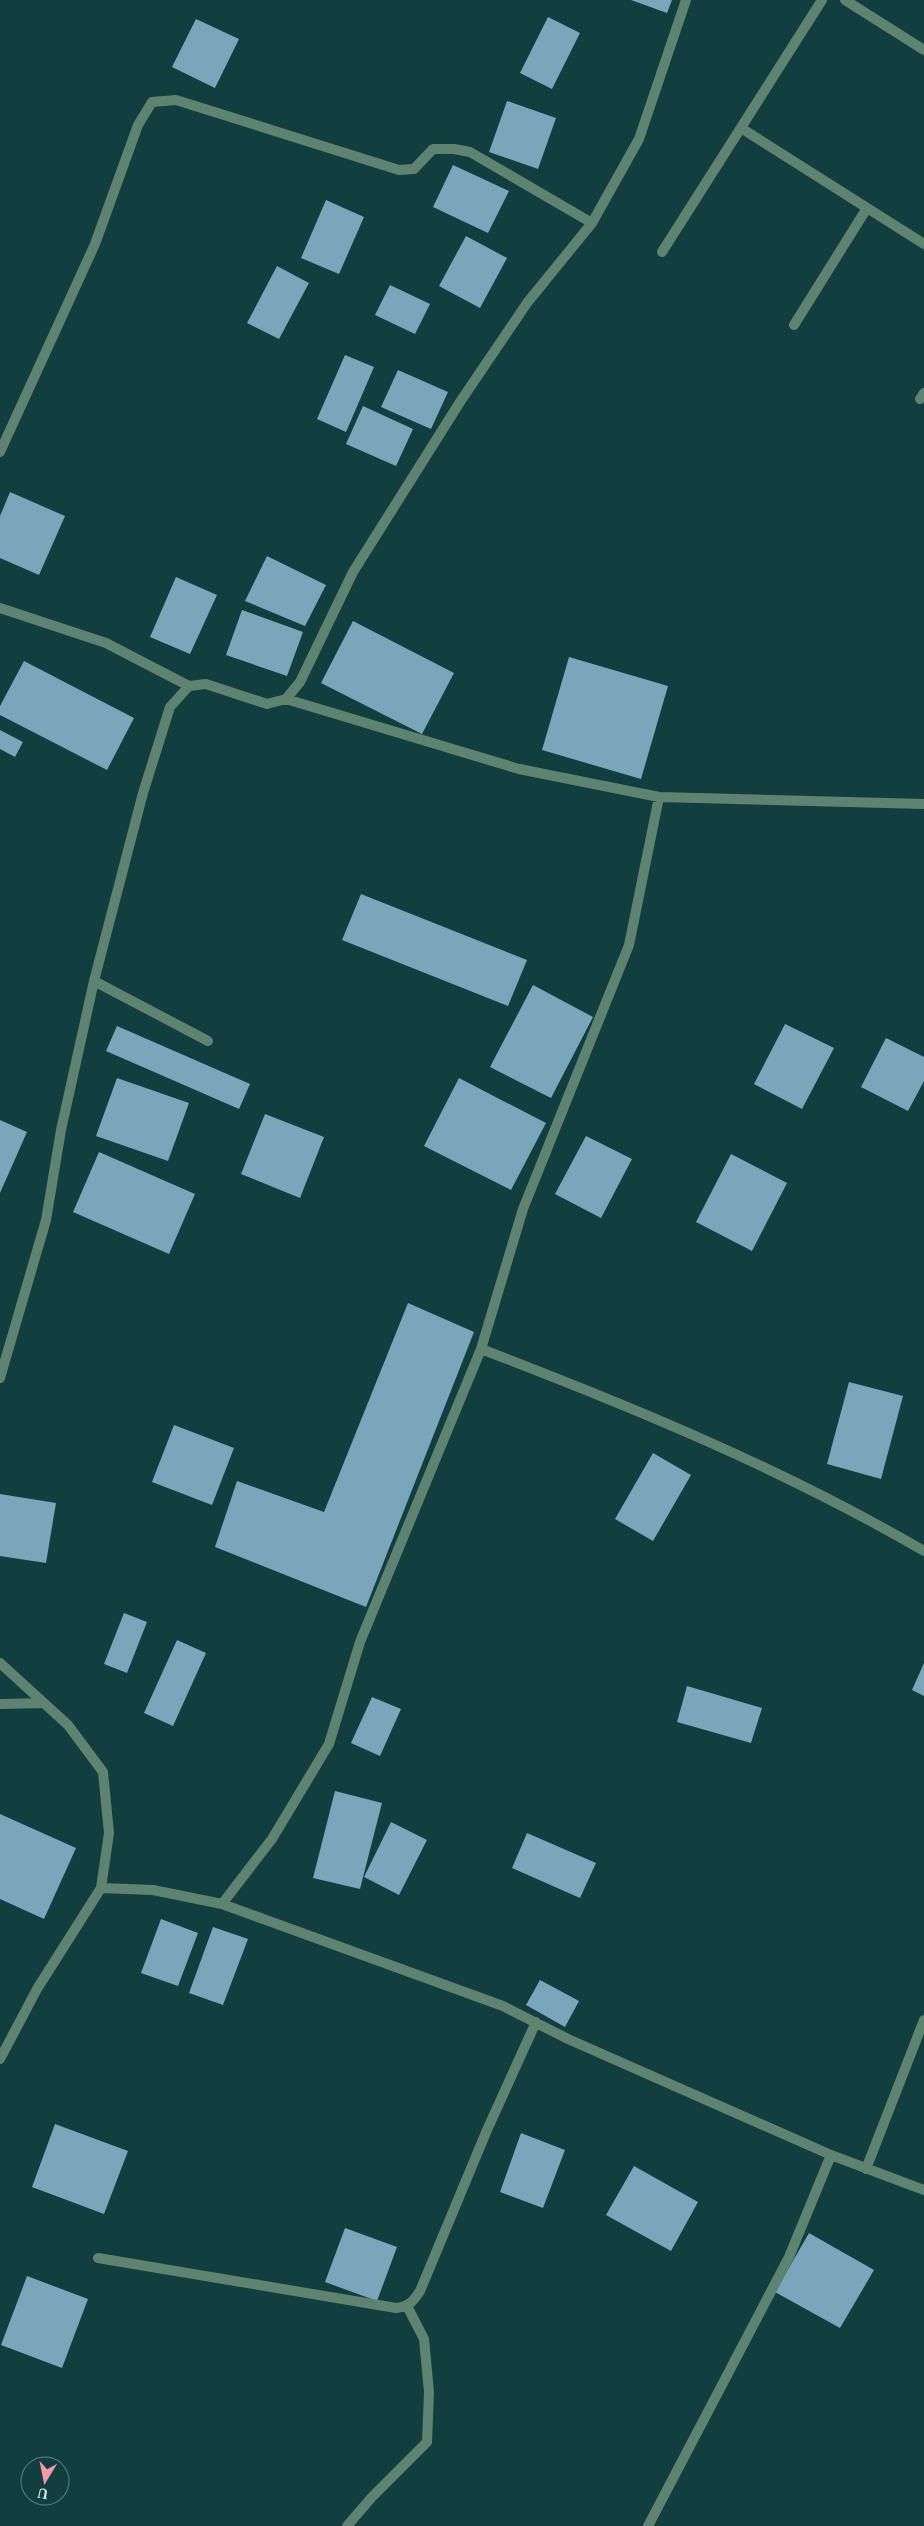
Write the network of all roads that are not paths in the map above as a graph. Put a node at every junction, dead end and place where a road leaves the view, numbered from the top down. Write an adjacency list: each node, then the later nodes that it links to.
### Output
1 (686, 0): 7 (street)
2 (822, 0): 5 (street)
3 (845, 0): 4 (street)
4 (924, 50)
5 (741, 128): 6 (street); 9 (street)
6 (866, 208): 8 (street); 10 (street)
7 (592, 223): 11 (street); 14 (street)
8 (924, 244)
9 (662, 252)
10 (794, 325)
11 (0, 452)
12 (0, 608): 13 (street)
13 (189, 686): 14 (street); 17 (street)
14 (286, 699): 15 (street)
15 (660, 797): 16 (street); 19 (street)
16 (924, 804)
17 (94, 981): 18 (street); 20 (street)
18 (208, 1041)
19 (481, 1349): 21 (street); 26 (street)
20 (0, 1378)
21 (924, 1551)
22 (0, 1663): 23 (street)
23 (44, 1703): 24 (street); 25 (street)
24 (0, 1704)
25 (101, 1888): 26 (street); 29 (street)
26 (222, 1904): 28 (street)
27 (924, 2020): 31 (street)
28 (536, 2022): 30 (street); 34 (street)
29 (0, 2059)
30 (830, 2155): 31 (street); 36 (street)
31 (866, 2169): 32 (street)
32 (924, 2190)
33 (98, 2258): 34 (street)
34 (406, 2306): 35 (street)
35 (347, 2526)
36 (648, 2526)

